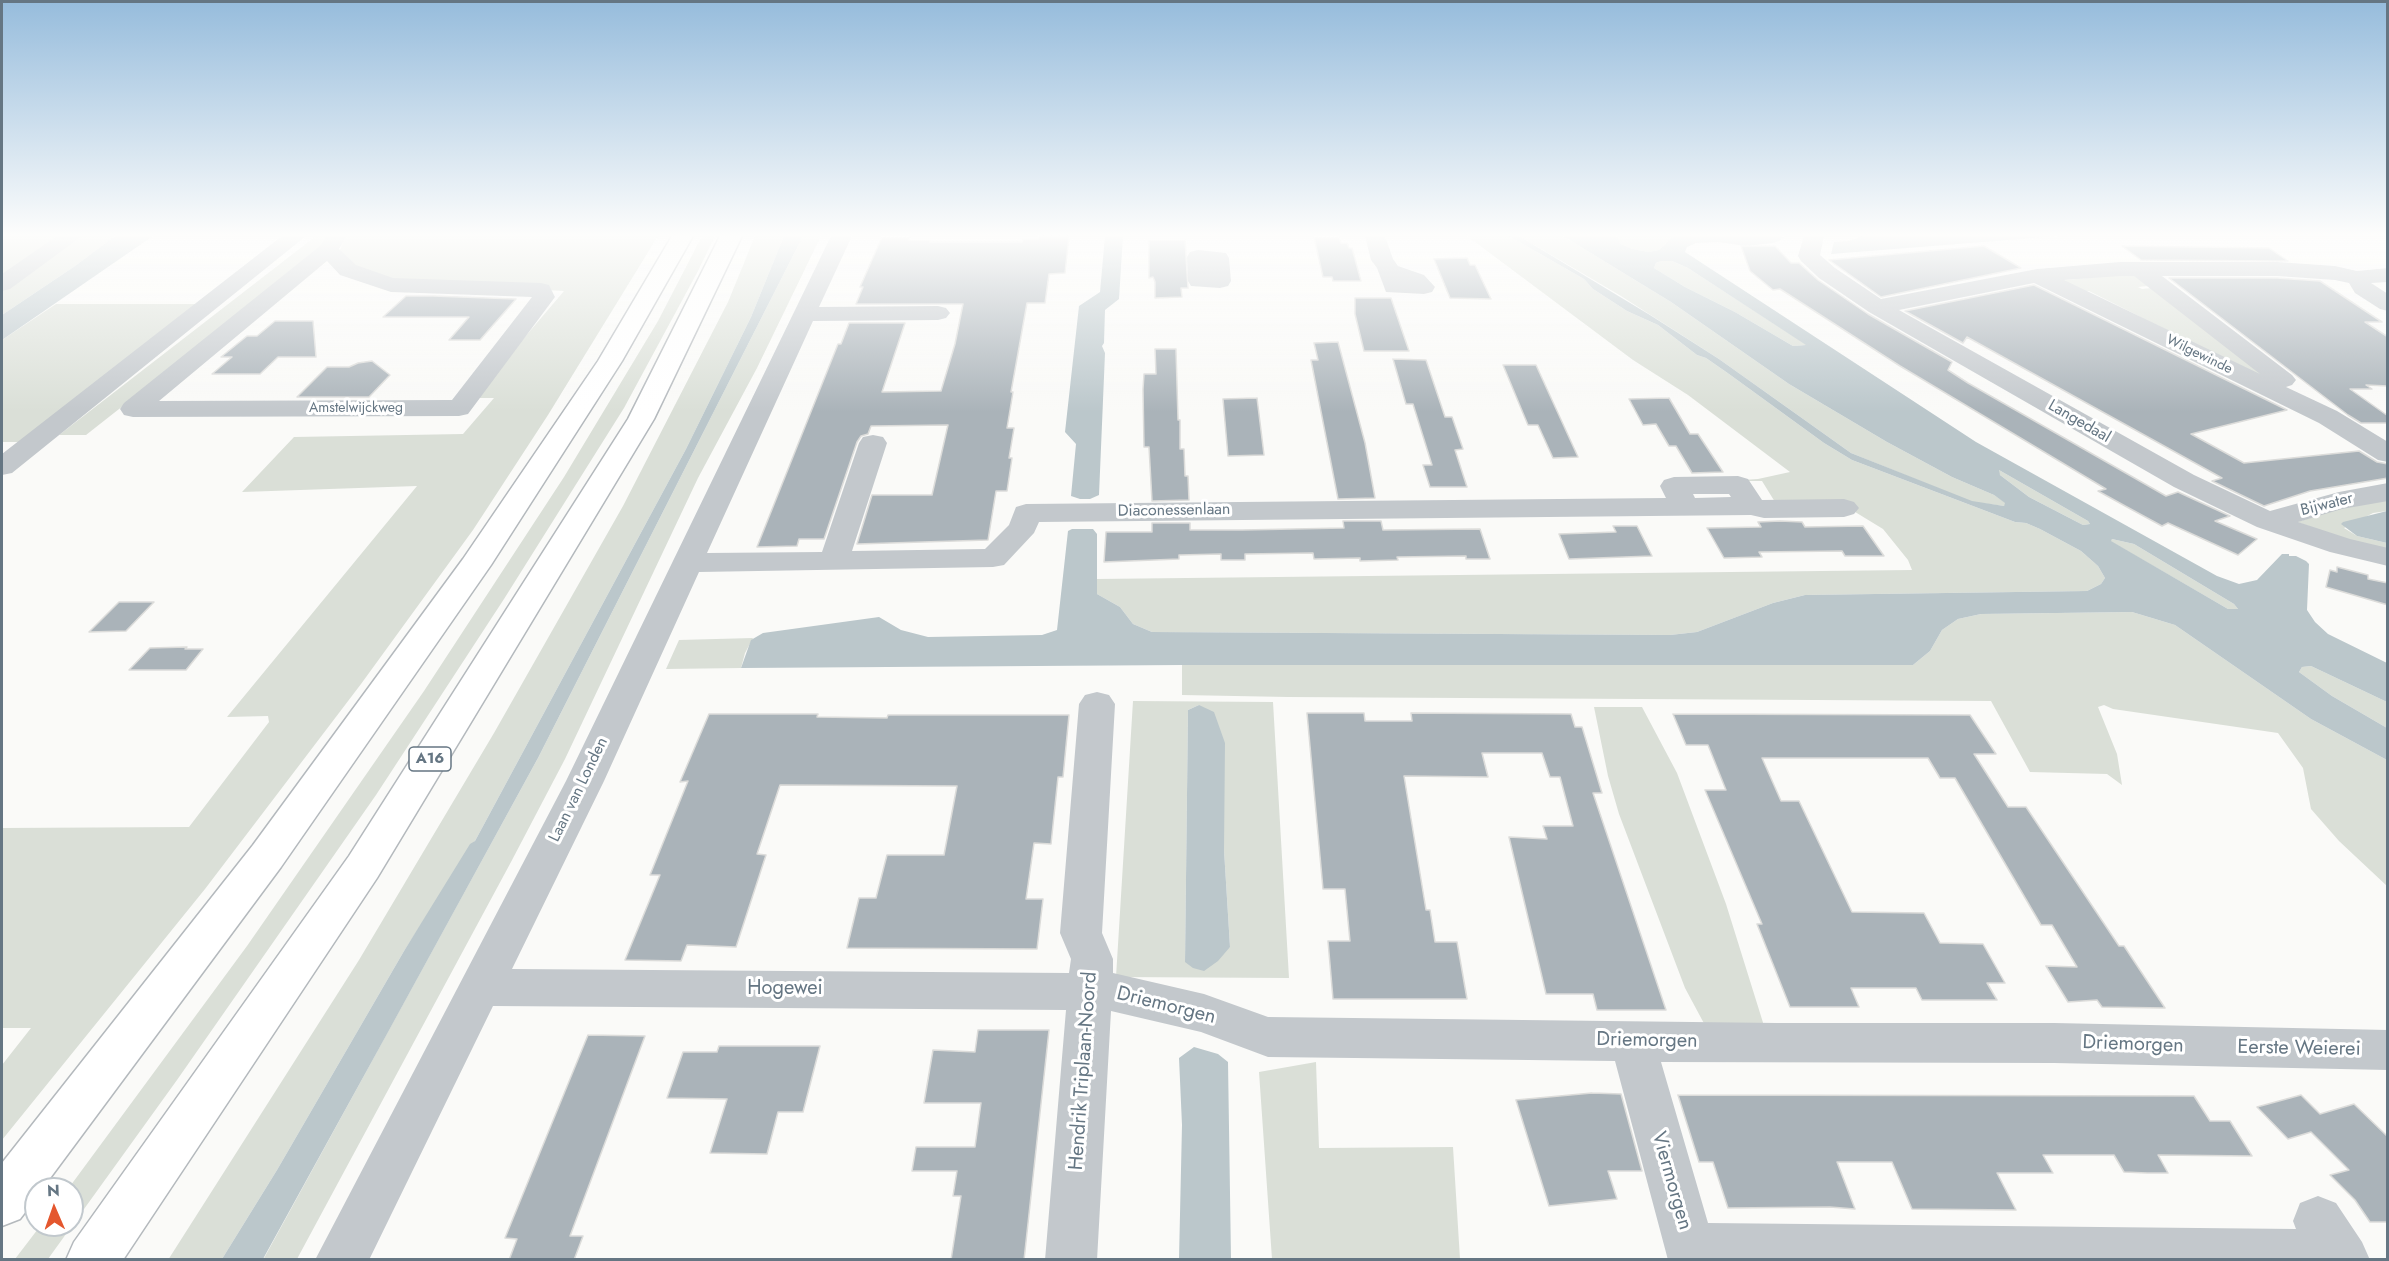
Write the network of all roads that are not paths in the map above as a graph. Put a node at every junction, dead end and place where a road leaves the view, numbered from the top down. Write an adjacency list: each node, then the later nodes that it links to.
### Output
1 (220, 295): 19 (street)
2 (270, 295): 3 (street, Amstelwijckweg)
3 (543, 295)
4 (648, 295): 32 (highway)
5 (702, 295): 34 (highway, A16)
6 (813, 295): 15 (street, Laan van Londen)
7 (1859, 295): 13 (street, Langedaal)
8 (1940, 295): 13 (street)
9 (2076, 295): 16 (street, Wilgewinde)
10 (2172, 295): 16 (street, Wilgewinde)
11 (2374, 295): 12 (street)
12 (2388, 304)
13 (1877, 307): 22 (street, Langedaal)
14 (938, 313): 15 (street)
15 (804, 314): 25 (street, Laan van Londen)
16 (2328, 417): 18 (street, Wilgewinde)
17 (873, 443): 24 (street)
18 (2388, 454)
19 (2, 467)
20 (2388, 492): 22 (street, Bijwater)
21 (1844, 508): 24 (street, Diaconessenlaan)
22 (2267, 521): 23 (street, Langedaal)
23 (2388, 557)
24 (834, 560): 25 (street, Diaconessenlaan)
25 (687, 563): 27 (street, Laan van Londen)
26 (1097, 704): 28 (street, Hendrik Triplaan-Noord)
27 (480, 987): 28 (street, Hogewei); 35 (street, Laan van Londen)
28 (1090, 990): 29 (street, Driemorgen); 36 (street, Hendrik Triplaan-Noord)
29 (1632, 1041): 30 (street, Driemorgen); 33 (street, Viermorgen)
30 (2211, 1047): 31 (street, Eerste Weierei)
31 (2388, 1050)
32 (2, 1202)
33 (2335, 1245)
34 (92, 1260)
35 (341, 1260)
36 (1071, 1260)

